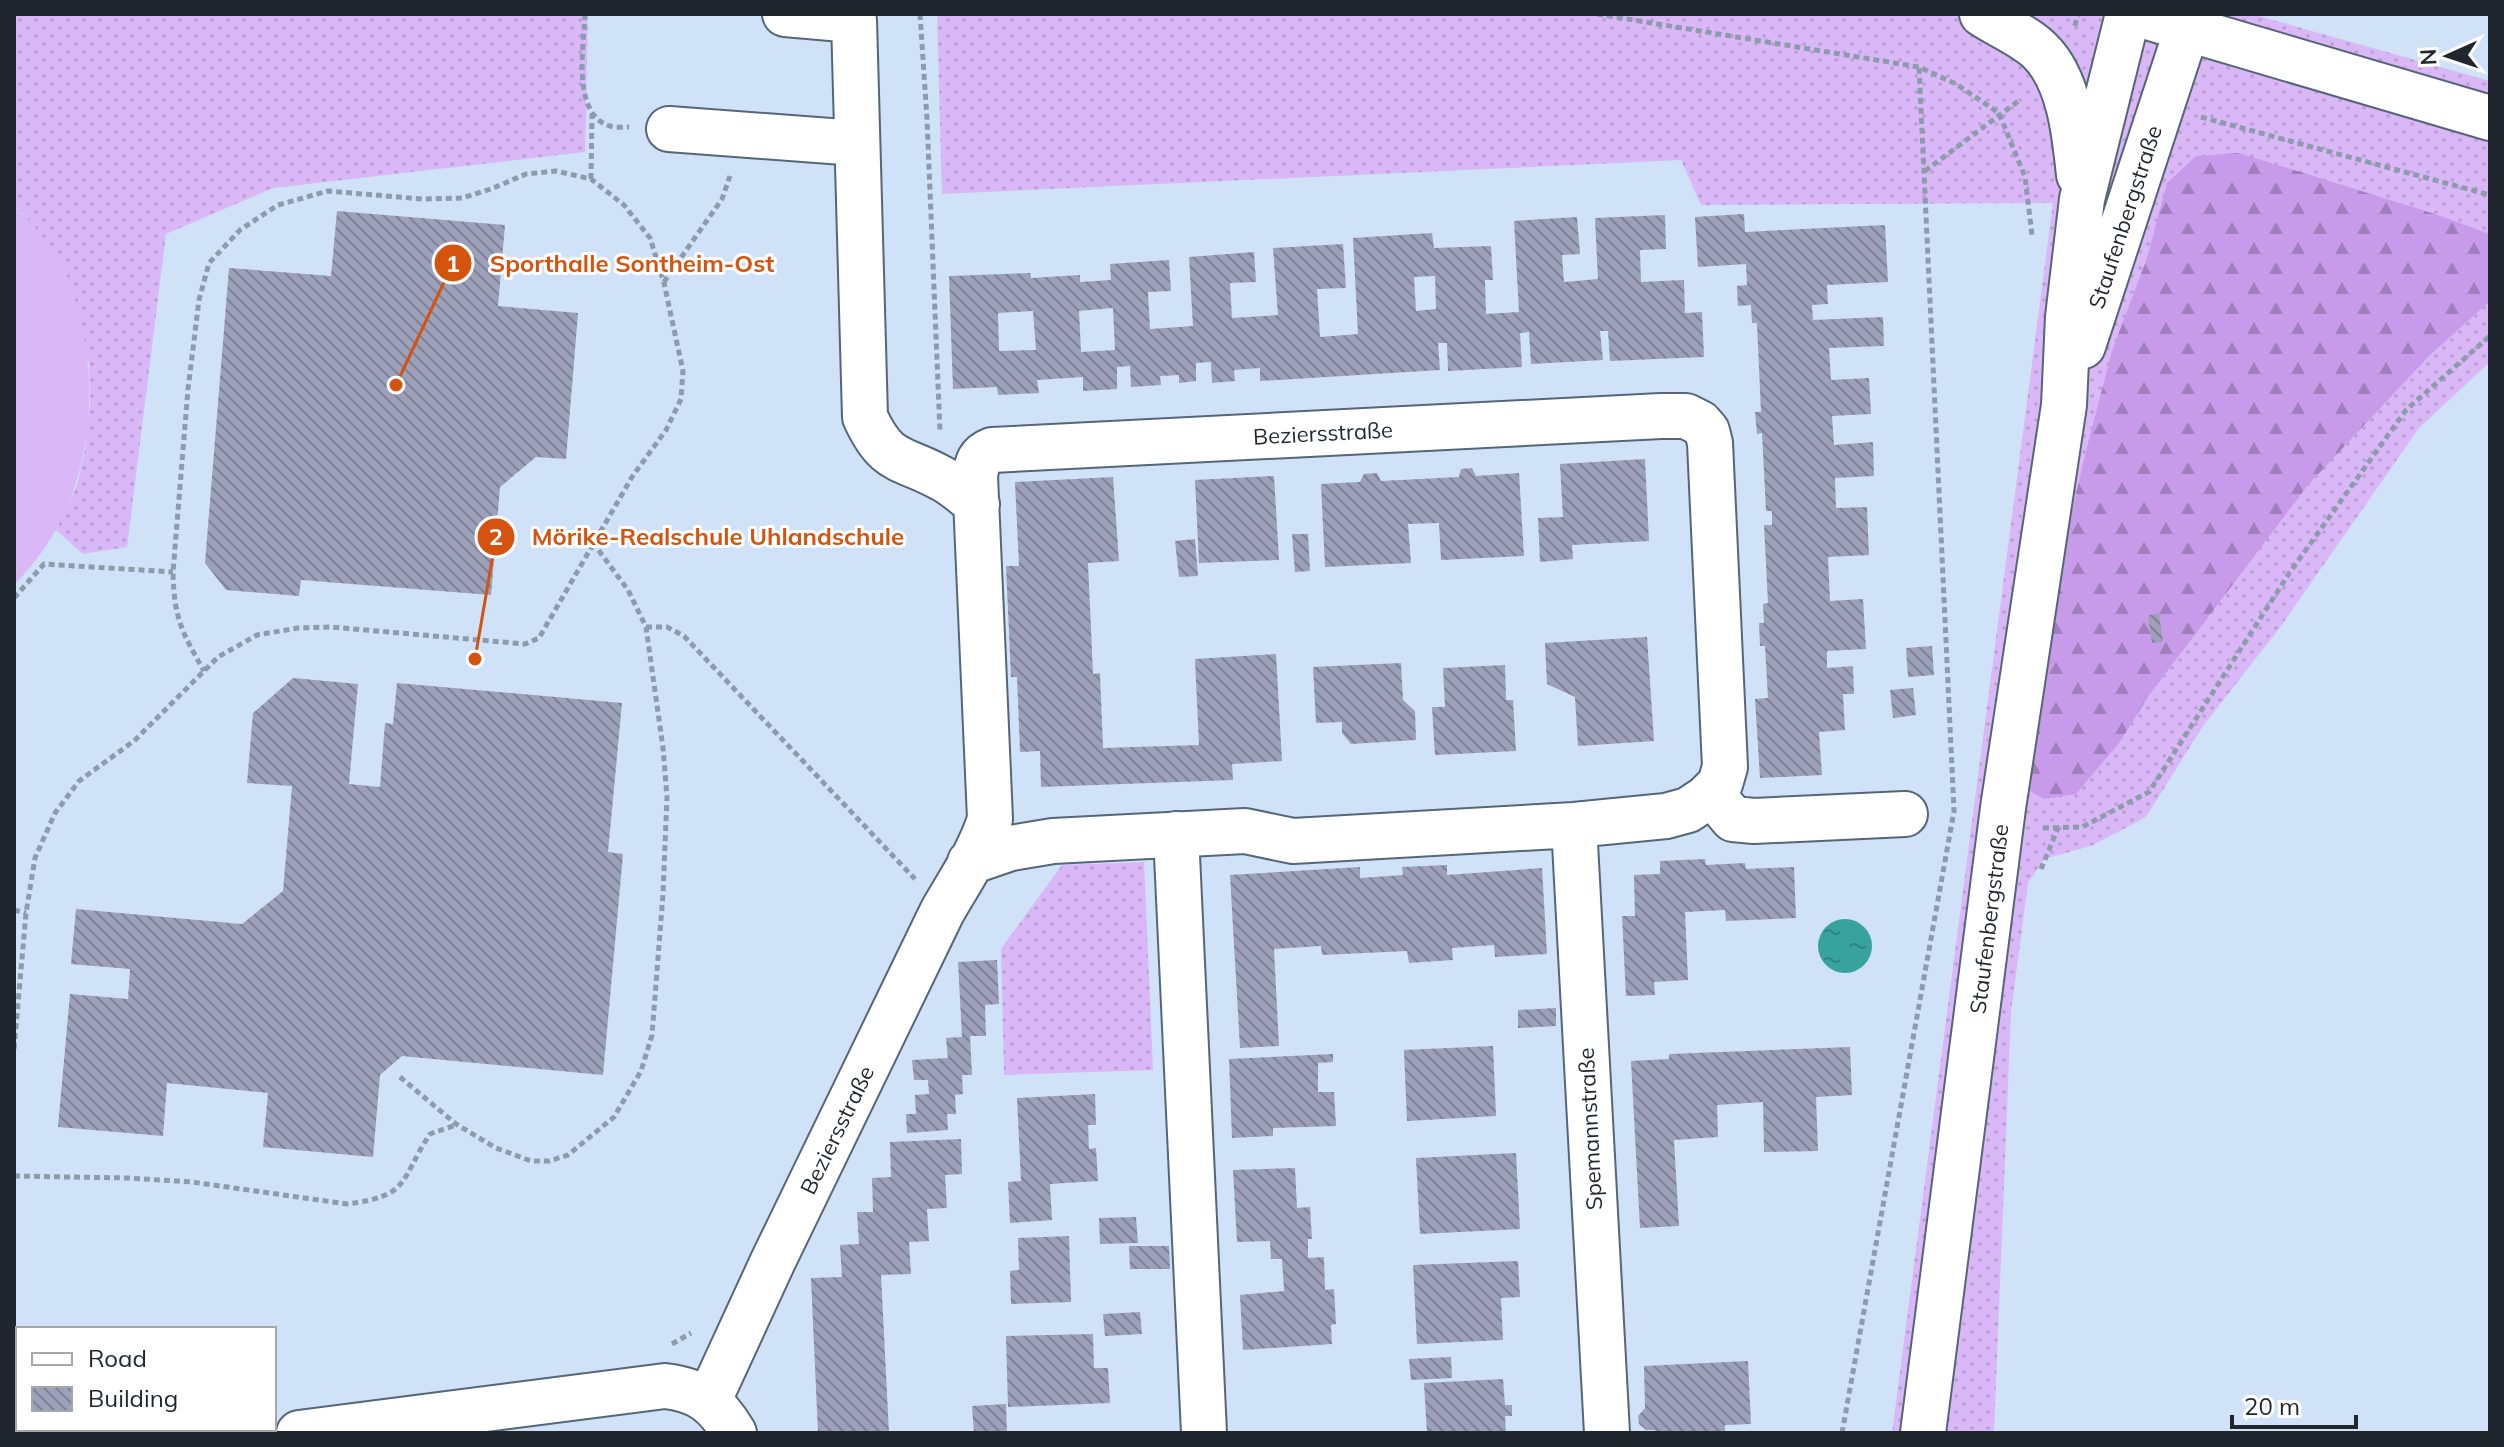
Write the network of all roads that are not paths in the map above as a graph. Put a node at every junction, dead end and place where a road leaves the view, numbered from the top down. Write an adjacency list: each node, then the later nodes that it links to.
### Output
1 (785, 14): 8 (street)
2 (1982, 14): 9 (street, Staufenbergstraße)
3 (2128, 14): 9 (street, Staufenbergstraße)
4 (2137, 14): 5 (street)
5 (2187, 29): 6 (street); 10 (street, Staufenbergstraße)
6 (2490, 118)
7 (669, 129): 8 (street)
8 (857, 143): 11 (street)
9 (2082, 199): 10 (street, Staufenbergstraße)
10 (2064, 405): 22 (street, Staufenbergstraße)
11 (977, 504): 12 (street, Beziersstraße); 16 (street, Beziersstraße)
12 (1711, 793): 13 (street); 14 (street)
13 (1905, 814)
14 (1574, 825): 15 (street); 21 (street, Spemannstraße)
15 (1176, 834): 16 (street); 20 (street)
16 (970, 862): 17 (street, Beziersstraße)
17 (721, 1417): 18 (street)
18 (386, 1427): 19 (street)
19 (299, 1433)
20 (1204, 1433)
21 (1607, 1433)
22 (1923, 1433)

